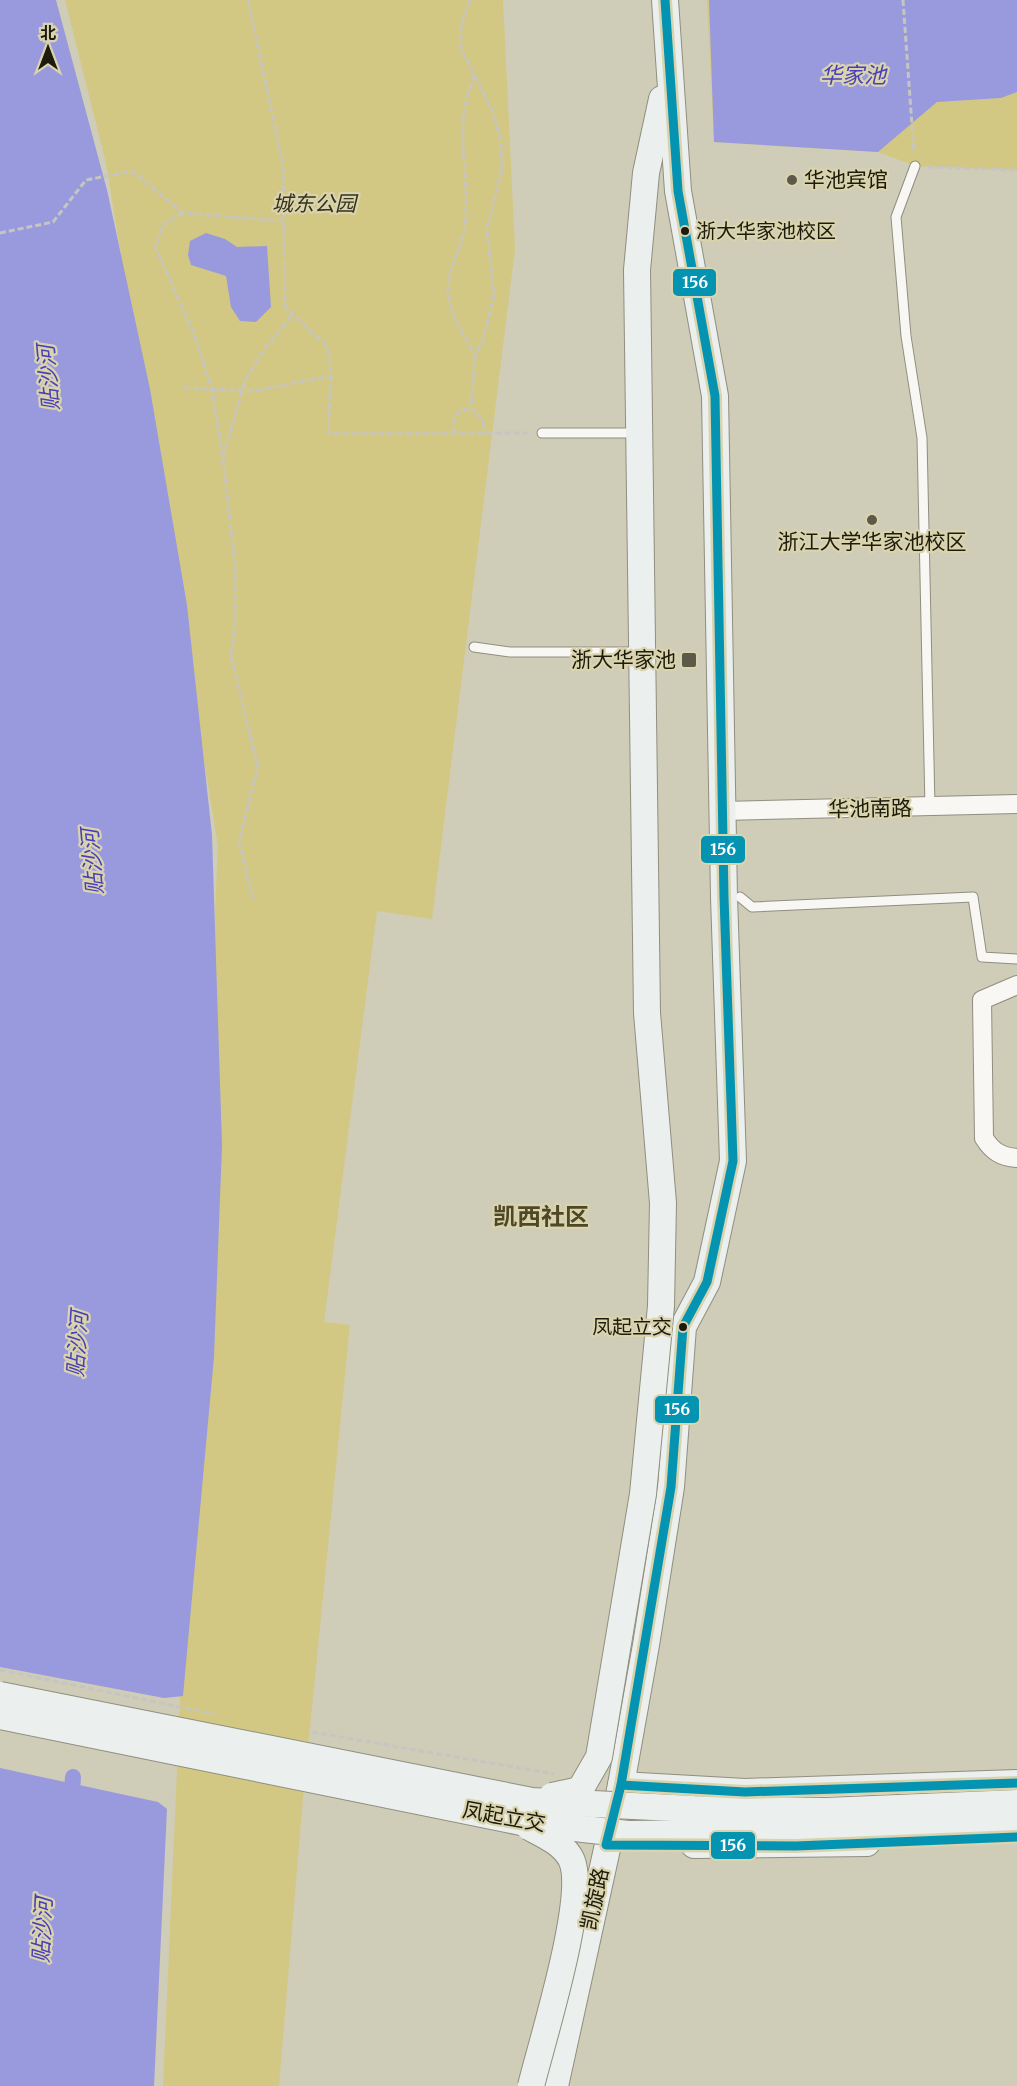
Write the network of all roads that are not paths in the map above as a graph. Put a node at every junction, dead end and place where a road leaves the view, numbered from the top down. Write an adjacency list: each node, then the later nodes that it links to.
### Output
1 (665, 0): 2 (main road, 凯旋路)
2 (669, 69): 5 (main road); 10 (main road, 凯旋路)
3 (915, 166): 9 (lane)
4 (542, 433): 5 (lane)
5 (639, 434): 7 (main road)
6 (474, 647): 7 (lane)
7 (642, 652): 20 (main road, bridge)
8 (1017, 804): 9 (street, 华池南路)
9 (930, 808): 10 (street, 华池南路)
10 (723, 811): 11 (main road, 凯旋路)
11 (732, 897): 12 (lane); 18 (main road, 凯旋路)
12 (1017, 959)
13 (1017, 985): 14 (street)
14 (1017, 1158)
15 (0, 1695): 20 (main road, 凤起立交, bridge)
16 (0, 1716): 20 (main road, 凤起立交, bridge)
17 (1017, 1783): 18 (main road)
18 (621, 1785): 23 (main road, 凯旋路)
19 (1017, 1803): 20 (main road, 凤起立交, bridge)
20 (527, 1811): 21 (main road, 凤起立交, bridge); 24 (main road, bridge)
21 (1017, 1825)
22 (1017, 1837): 23 (main road)
23 (606, 1845): 25 (main road, 凯旋路)
24 (531, 2086)
25 (555, 2086)

